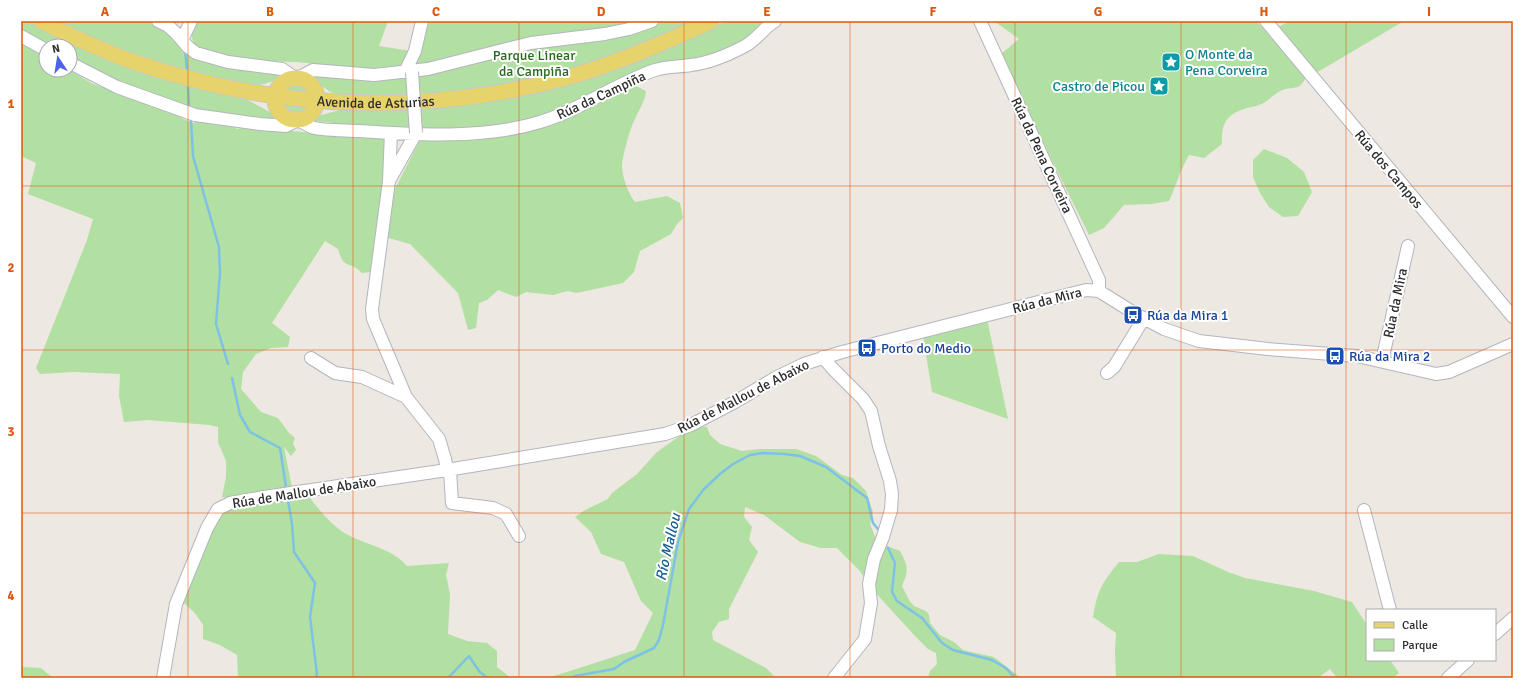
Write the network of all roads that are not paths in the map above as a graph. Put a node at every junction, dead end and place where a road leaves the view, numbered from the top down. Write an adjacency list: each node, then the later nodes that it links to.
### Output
1 (41, 21): 16 (main road, Avenida de Asturias)
2 (158, 21): 11 (street)
3 (191, 21): 11 (street)
4 (422, 21): 14 (street)
5 (652, 21): 14 (street)
6 (711, 21): 18 (main road, Avenida de Asturias)
7 (774, 21): 22 (street, Rúa da Campiña)
8 (980, 21): 25 (street, Rúa da Pena Corveira)
9 (1266, 21): 26 (street, Rúa dos Campos)
10 (21, 36): 12 (street)
11 (182, 40): 15 (street)
12 (38, 46)
13 (78, 67): 20 (street)
14 (408, 72): 15 (street); 22 (street, bridge)
15 (290, 81): 16 (main road); 17 (main road); 19 (main road)
16 (247, 92): 19 (main road, Avenida de Asturias)
17 (315, 102): 18 (main road); 18 (main road); 19 (main road, Avenida de Asturias); 20 (main road)
18 (338, 102)
19 (277, 103): 20 (main road)
20 (298, 120): 21 (street, Rúa da Campiña)
21 (391, 133): 22 (street, Rúa da Campiña); 23 (street)
22 (416, 133): 23 (street)
23 (389, 181): 33 (street)
24 (1408, 246): 31 (street, Rúa da Mira)
25 (1100, 290): 27 (street, Rúa da Mira); 29 (street, Rúa da Mira)
26 (1513, 317)
27 (1144, 318): 31 (street, Rúa da Mira); 32 (street)
28 (1513, 344): 31 (street, Rúa da Mira)
29 (823, 357): 34 (street, Rúa de Mallou de Abaixo); 42 (street)
30 (311, 358): 33 (street)
31 (1382, 361)
32 (1107, 373)
33 (406, 397): 34 (street)
34 (448, 470): 36 (street); 41 (street, Rúa de Mallou de Abaixo)
35 (1364, 510): 37 (street)
36 (519, 536)
37 (1390, 609)
38 (1513, 618): 39 (street)
39 (1496, 633)
40 (1467, 661): 43 (street)
41 (163, 678)
42 (834, 678)
43 (1448, 678)

